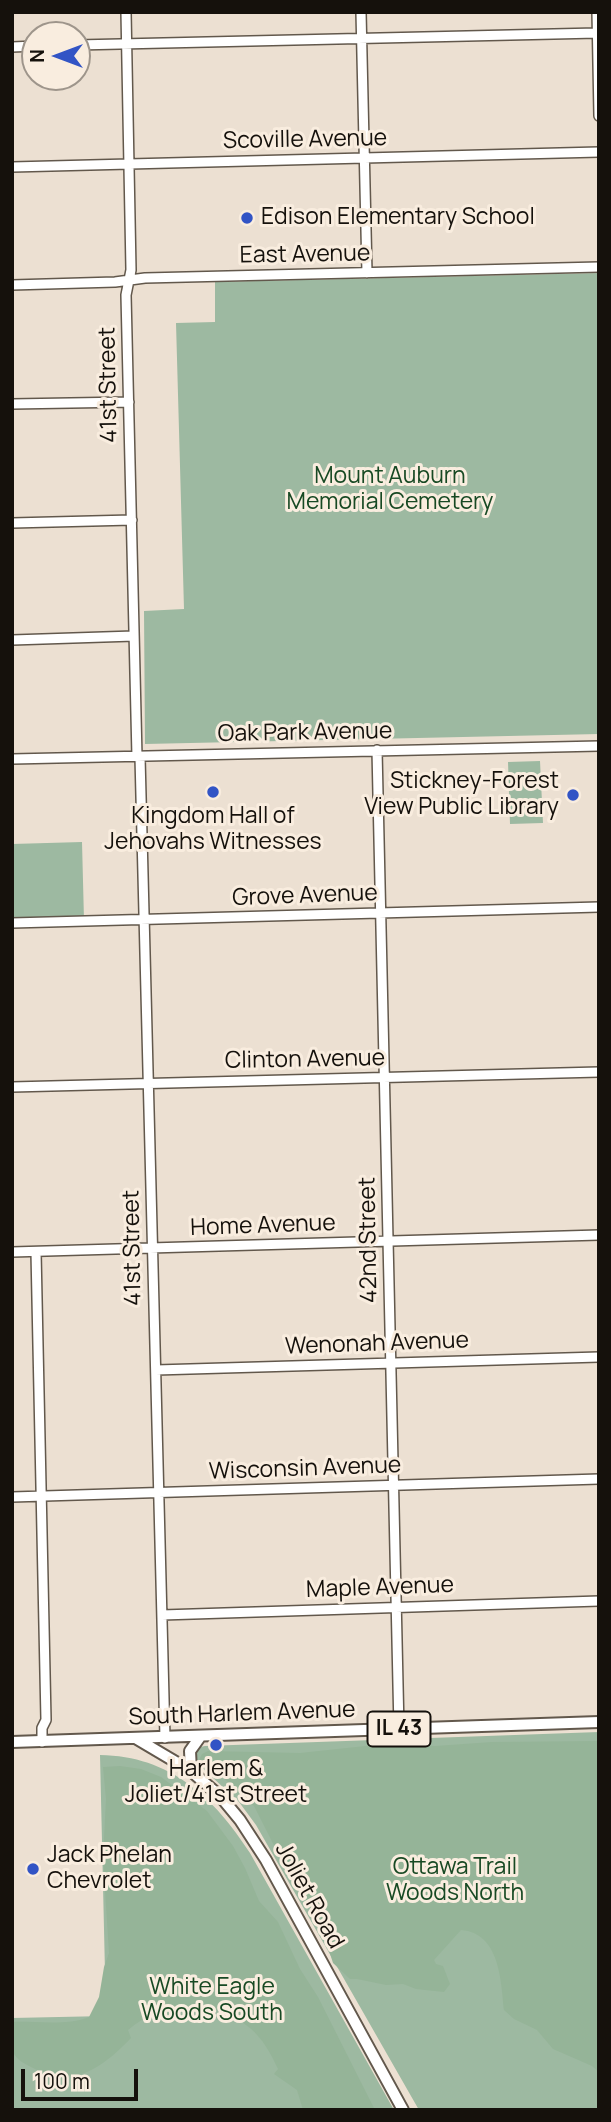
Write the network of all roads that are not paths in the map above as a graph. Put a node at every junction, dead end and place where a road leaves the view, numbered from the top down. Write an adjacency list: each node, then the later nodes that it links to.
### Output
1 (126, 12): 6 (street, 41st Street)
2 (361, 12): 5 (street)
3 (597, 12): 4 (street)
4 (597, 33): 5 (street); 8 (street)
5 (362, 38): 6 (street); 10 (street)
6 (127, 44): 7 (street); 11 (street, 41st Street)
7 (91, 45)
8 (599, 116)
9 (599, 152): 10 (street, Scoville Avenue)
10 (365, 158): 11 (street, Scoville Avenue); 14 (street)
11 (129, 164): 12 (street, Scoville Avenue); 15 (street, 41st Street)
12 (12, 167)
13 (599, 267): 14 (street, East Avenue)
14 (367, 273): 15 (street, East Avenue)
15 (129, 280): 16 (street, East Avenue); 17 (street, 41st Street)
16 (12, 285)
17 (128, 402): 18 (street); 19 (street, 41st Street)
18 (12, 404)
19 (131, 520): 20 (street); 21 (street, 41st Street)
20 (12, 523)
21 (134, 636): 22 (street); 25 (street, 41st Street)
22 (12, 640)
23 (599, 746): 24 (street, Oak Park Avenue)
24 (377, 750): 25 (street, Oak Park Avenue); 28 (street, 42nd Street)
25 (139, 757): 26 (street, Oak Park Avenue); 29 (street, 41st Street)
26 (12, 759)
27 (599, 907): 28 (street, Grove Avenue)
28 (381, 913): 29 (street, Grove Avenue); 32 (street, 42nd Street)
29 (145, 920): 30 (street, Grove Avenue); 33 (street, 41st Street)
30 (12, 923)
31 (599, 1072): 32 (street, Clinton Avenue)
32 (385, 1077): 33 (street, Clinton Avenue); 36 (street, 42nd Street)
33 (149, 1083): 34 (street, Clinton Avenue); 37 (street, 41st Street)
34 (12, 1087)
35 (599, 1235): 36 (street, Home Avenue)
36 (388, 1241): 37 (street, Home Avenue); 41 (street, 42nd Street)
37 (153, 1248): 39 (street, Home Avenue); 42 (street, 41st Street)
38 (12, 1252): 39 (street, Home Avenue)
39 (36, 1252): 46 (street)
40 (599, 1357): 41 (street, Wenonah Avenue)
41 (391, 1363): 42 (street, Wenonah Avenue); 44 (street, 42nd Street)
42 (156, 1370): 45 (street, 41st Street)
43 (599, 1479): 44 (street, Wisconsin Avenue)
44 (394, 1485): 45 (street, Wisconsin Avenue); 49 (street, 42nd Street)
45 (159, 1493): 46 (street, Wisconsin Avenue); 50 (street, 41st Street)
46 (41, 1496): 47 (street, Wisconsin Avenue); 57 (street)
47 (12, 1497)
48 (599, 1601): 49 (street, Maple Avenue)
49 (397, 1607): 50 (street, Maple Avenue); 52 (street, 42nd Street)
50 (162, 1615): 54 (street, 41st Street)
51 (599, 1722): 52 (main road, South Harlem Avenue / IL 43)
52 (400, 1729): 53 (main road, South Harlem Avenue / IL 43)
53 (200, 1737): 54 (main road, South Harlem Avenue / IL 43); 58 (main road)
54 (165, 1738): 55 (main road, South Harlem Avenue / IL 43)
55 (137, 1739): 57 (main road, South Harlem Avenue / IL 43); 58 (main road, Joliet Road)
56 (12, 1742): 57 (main road, South Harlem Avenue / IL 43)
57 (47, 1742)
58 (191, 1771): 59 (main road, Joliet Road)
59 (403, 2110)

